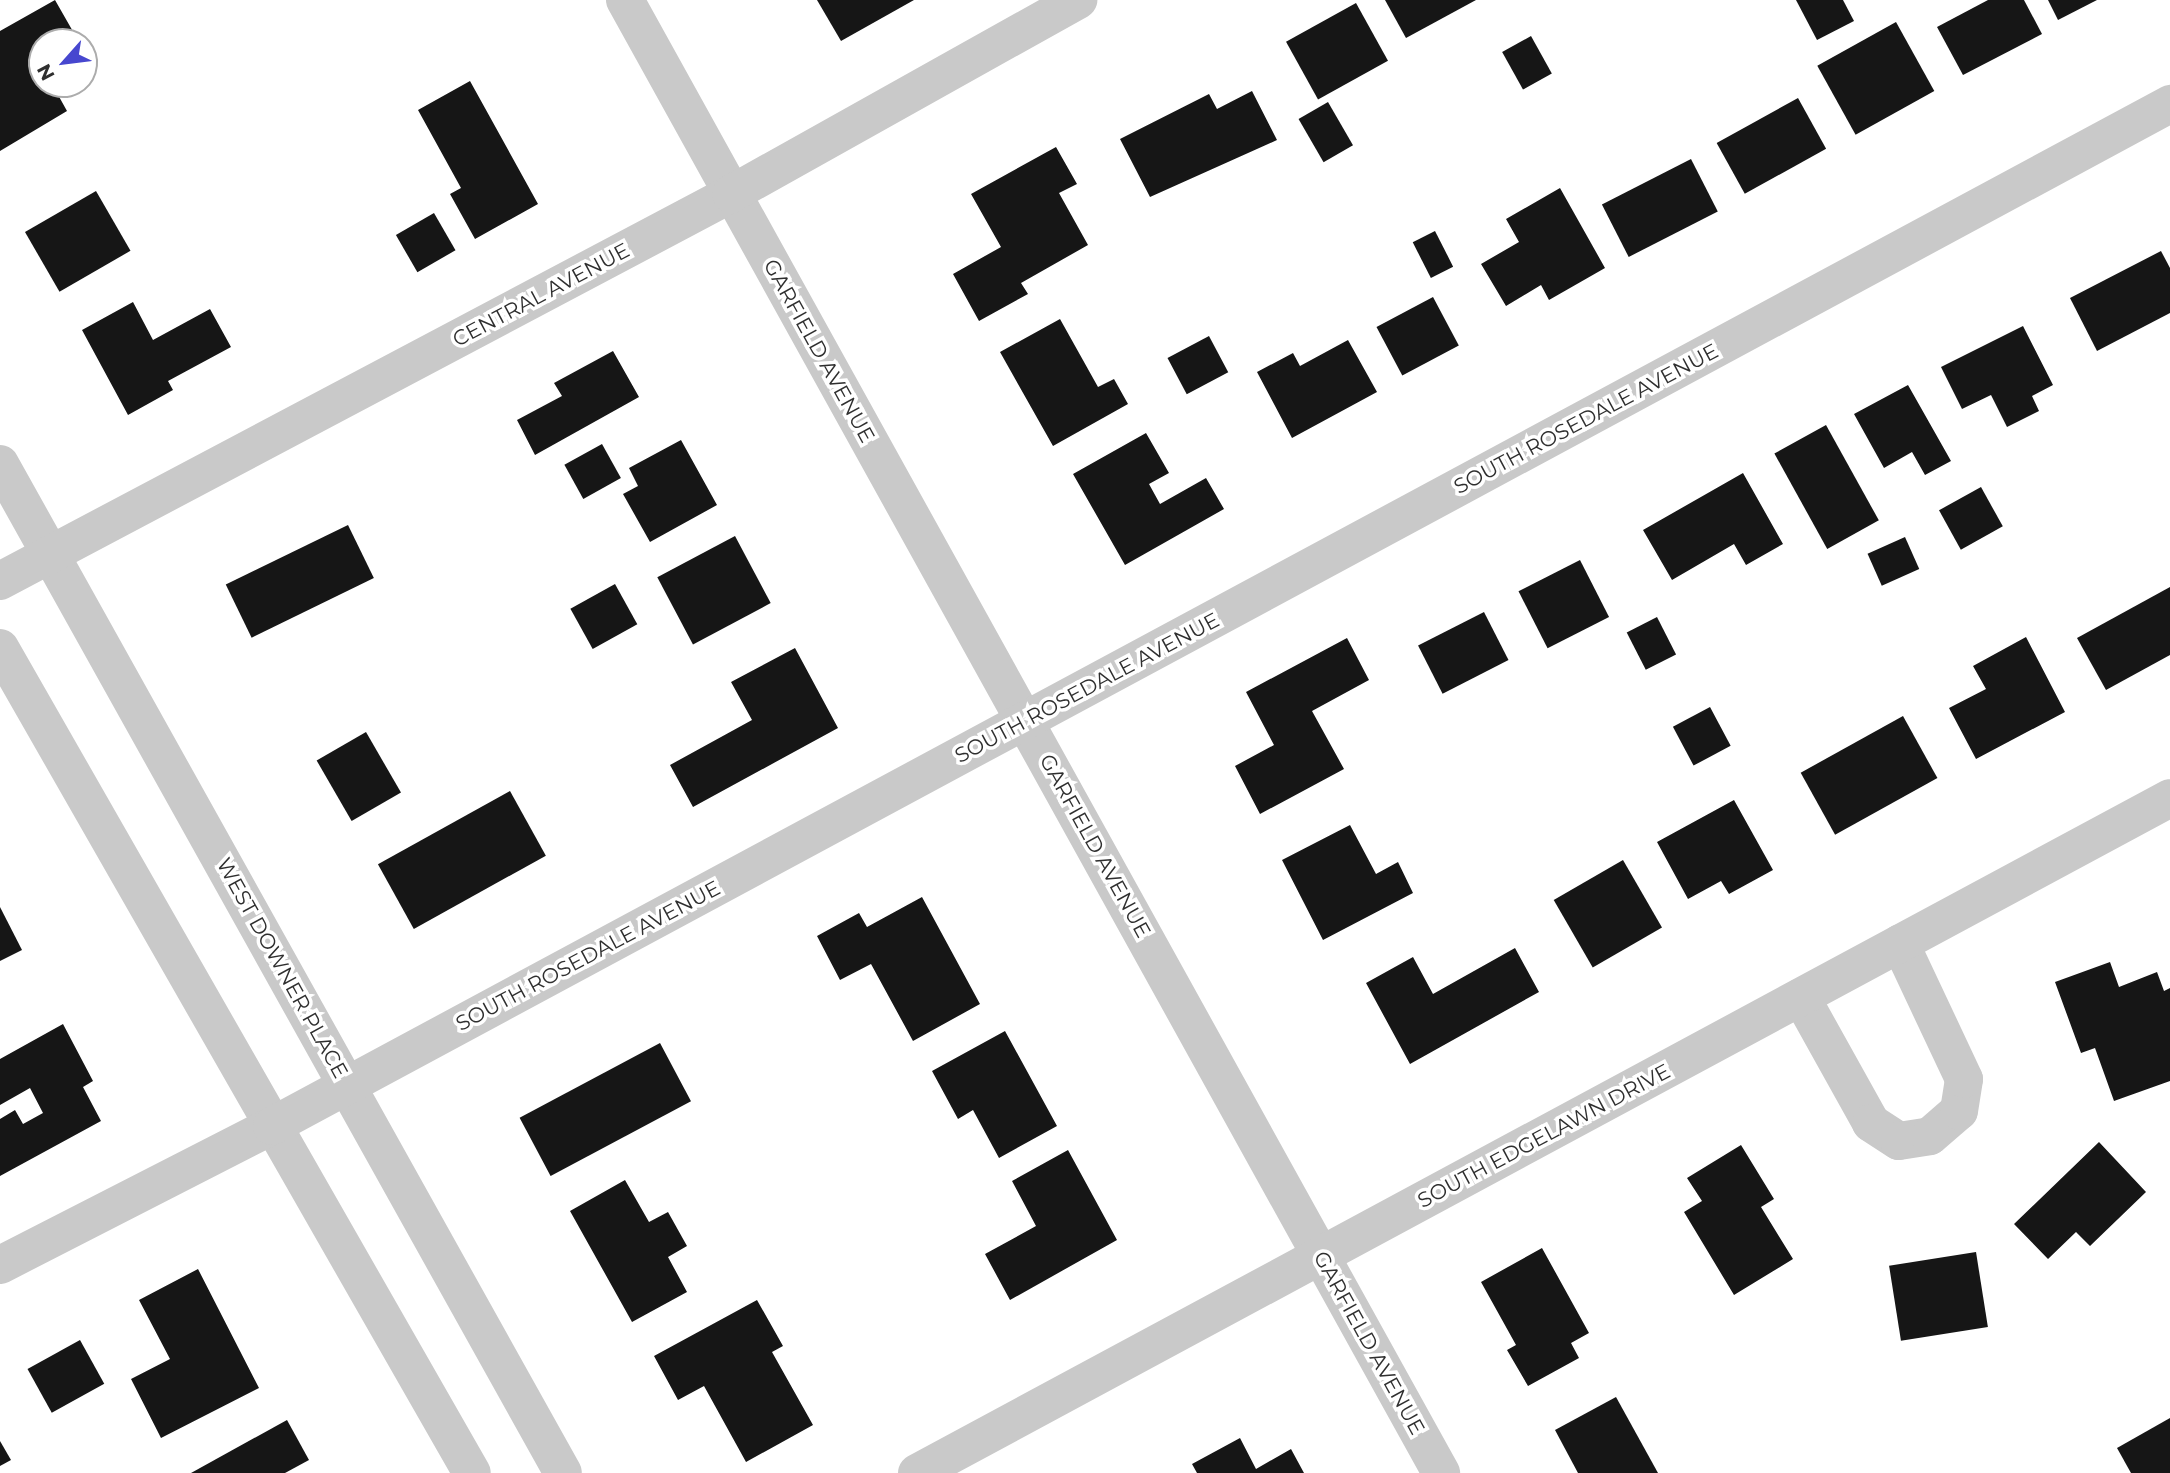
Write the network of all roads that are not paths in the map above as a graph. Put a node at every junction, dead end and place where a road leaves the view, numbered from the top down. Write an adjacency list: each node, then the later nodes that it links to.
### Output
1 (625, 0): 4 (street, GARFIELD AVENUE)
2 (1078, 0): 4 (street, CENTRAL AVENUE)
3 (2170, 104): 9 (street, SOUTH ROSEDALE AVENUE)
4 (732, 194): 6 (street, CENTRAL AVENUE); 9 (street, GARFIELD AVENUE)
5 (0, 464): 6 (street, WEST DOWNER PLACE)
6 (51, 554): 7 (street, CENTRAL AVENUE); 13 (street, WEST DOWNER PLACE)
7 (0, 581)
8 (0, 648): 14 (street)
9 (1027, 721): 13 (street, SOUTH ROSEDALE AVENUE); 15 (street, GARFIELD AVENUE)
10 (2170, 798): 11 (street, SOUTH EDGELAWN DRIVE)
11 (1900, 943): 12 (street, SOUTH EDGELAWN DRIVE); 12 (street)
12 (1801, 997): 15 (street, SOUTH EDGELAWN DRIVE)
13 (347, 1085): 14 (street, SOUTH ROSEDALE AVENUE); 18 (street, WEST DOWNER PLACE)
14 (272, 1126): 16 (street, SOUTH ROSEDALE AVENUE); 17 (street)
15 (1321, 1257): 19 (street, SOUTH EDGELAWN DRIVE); 20 (street, GARFIELD AVENUE)
16 (0, 1265)
17 (472, 1473)
18 (563, 1473)
19 (917, 1473)
20 (1441, 1473)

